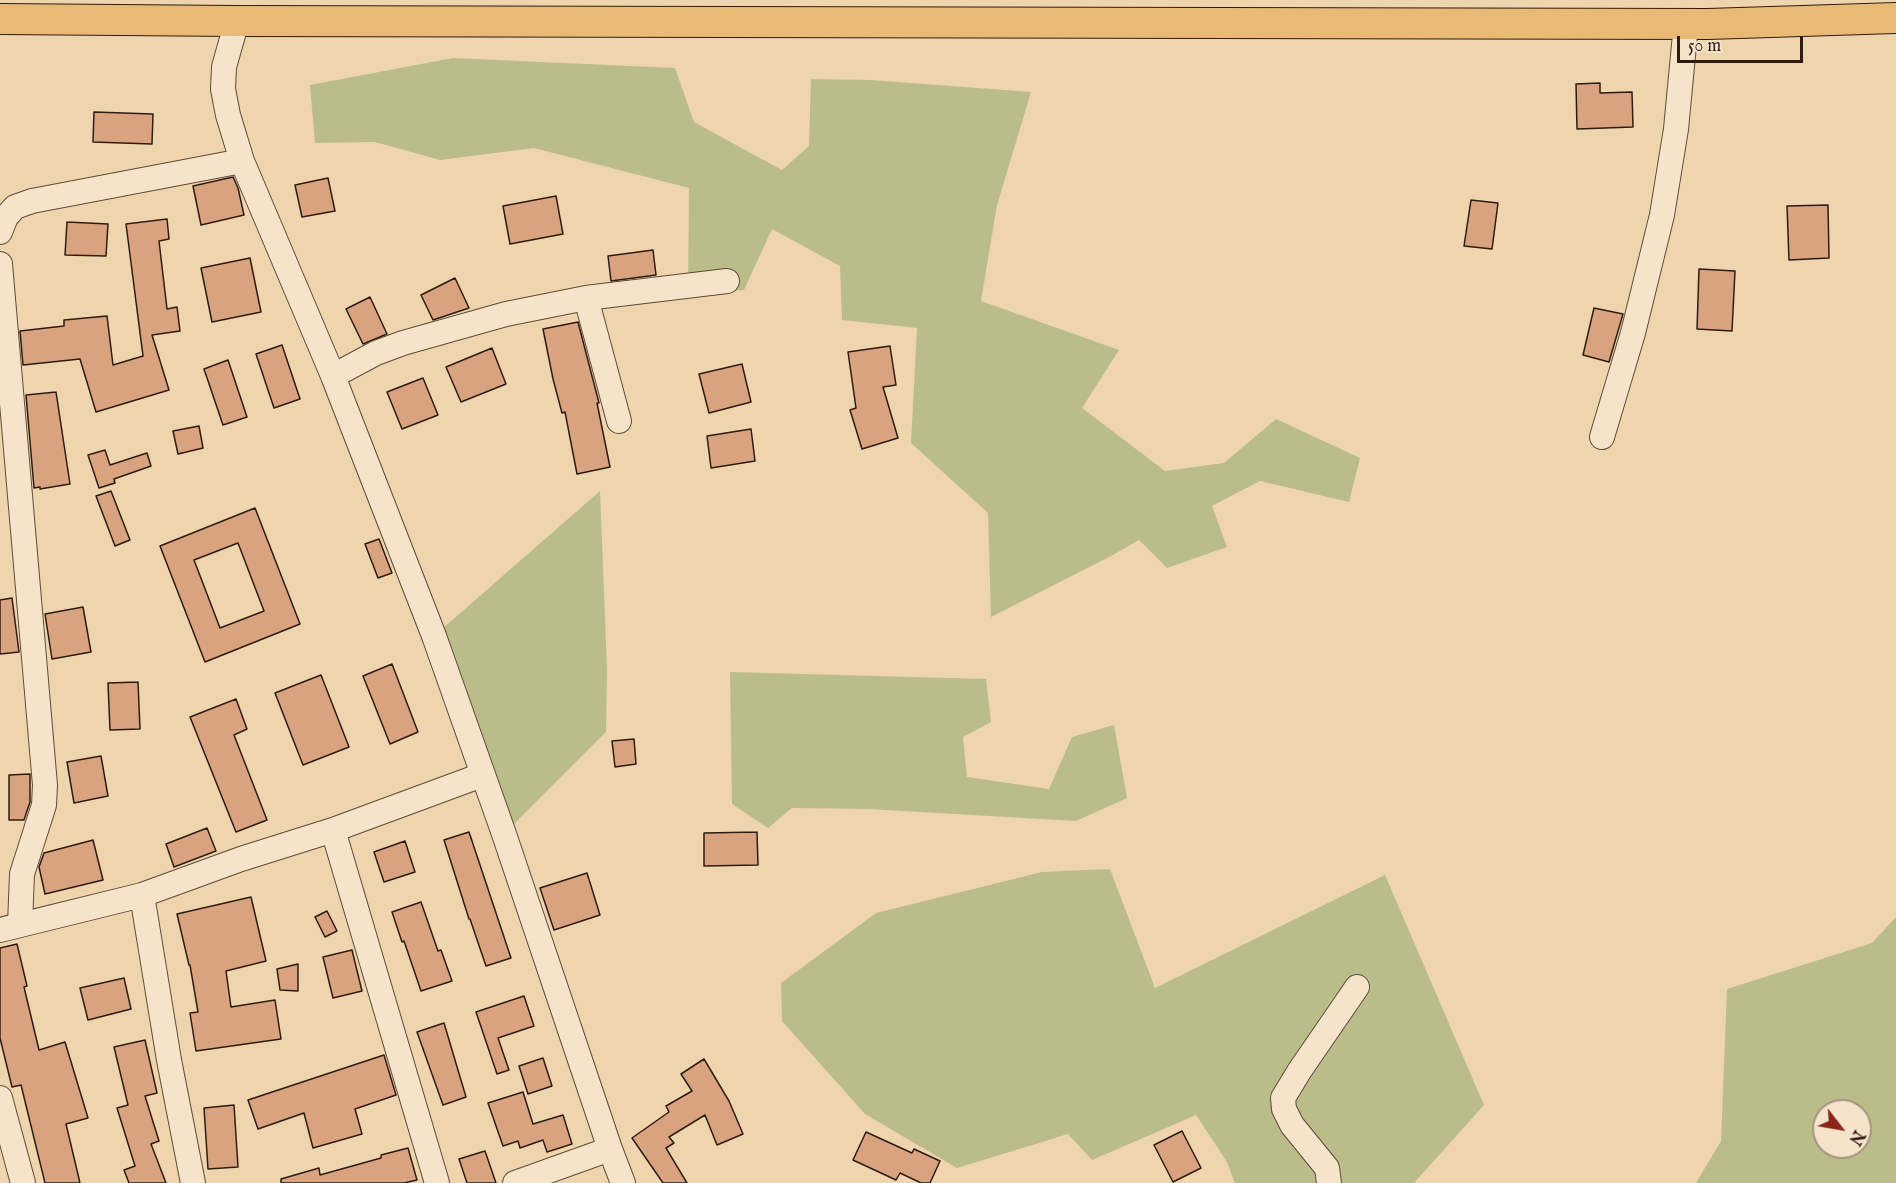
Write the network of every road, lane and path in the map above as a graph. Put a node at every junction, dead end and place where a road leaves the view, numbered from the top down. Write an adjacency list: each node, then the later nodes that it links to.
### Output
1 (1896, 18): 4 (main road)
2 (0, 19): 3 (main road)
3 (237, 21): 4 (main road); 5 (street)
4 (1686, 24): 12 (street)
5 (242, 161): 6 (street); 10 (street)
6 (0, 232)
7 (0, 264): 16 (street)
8 (727, 281): 9 (street)
9 (586, 298): 10 (street); 11 (street)
10 (333, 376): 13 (street)
11 (619, 421)
12 (1602, 437)
13 (482, 775): 14 (street); 19 (street)
14 (333, 830): 15 (street); 22 (street)
15 (142, 895): 16 (street); 21 (street)
16 (10, 927)
17 (1357, 987): 25 (street)
18 (0, 1098): 20 (street)
19 (610, 1149): 23 (street); 24 (street)
20 (23, 1183)
21 (193, 1183)
22 (437, 1183)
23 (515, 1183)
24 (623, 1183)
25 (1329, 1183)

